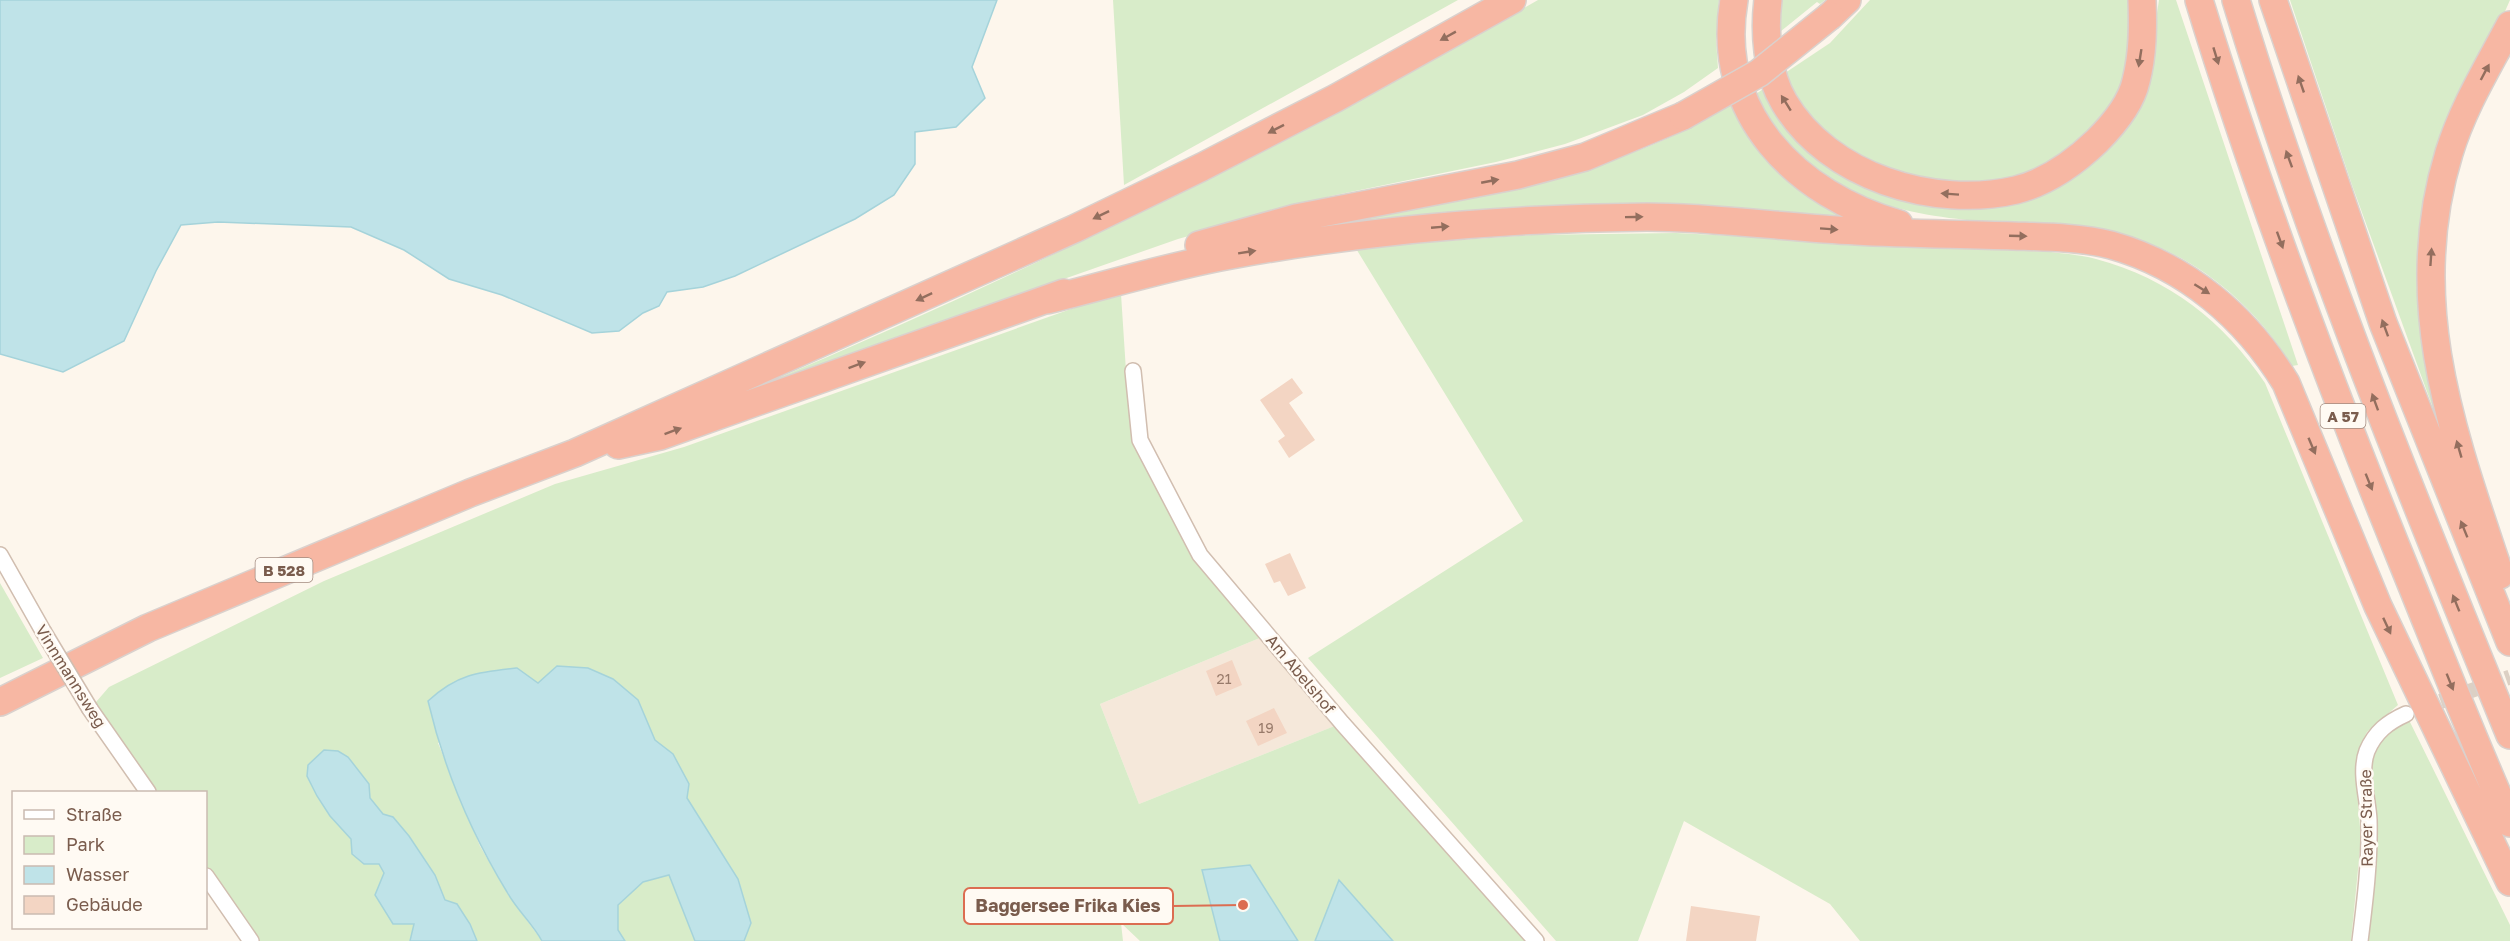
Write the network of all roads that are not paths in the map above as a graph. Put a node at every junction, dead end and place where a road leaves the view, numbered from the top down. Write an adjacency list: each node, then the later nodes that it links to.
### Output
1 (1512, 0): 13 (highway, one-way to 13)
2 (1734, 0): 10 (highway)
3 (1768, 0): 4 (highway, one-way to 3)
4 (2142, 0)
5 (2199, 0): 21 (highway, A 57, one-way to 21)
6 (2236, 0): 19 (highway, A 57, one-way to 6)
7 (2273, 0): 16 (highway, one-way to 7)
8 (1839, 8): 11 (highway, one-way to 8, bridge)
9 (2510, 25): 15 (highway, one-way to 9)
10 (1960, 234): 11 (highway, one-way to 10); 23 (highway, one-way to 23)
11 (1047, 300): 13 (highway, one-way to 11)
12 (1133, 371): 25 (street, Am Abelshof)
13 (575, 453): 17 (highway, B 528)
14 (0, 555): 20 (street, Vinnmannsweg, bridge)
15 (2510, 605)
16 (2510, 642)
17 (0, 702)
18 (2406, 714): 26 (street, Rayer Straße)
19 (2510, 735)
20 (147, 791)
21 (2510, 822)
22 (207, 877): 24 (street)
23 (2510, 882)
24 (251, 941)
25 (1536, 941)
26 (2360, 941)

